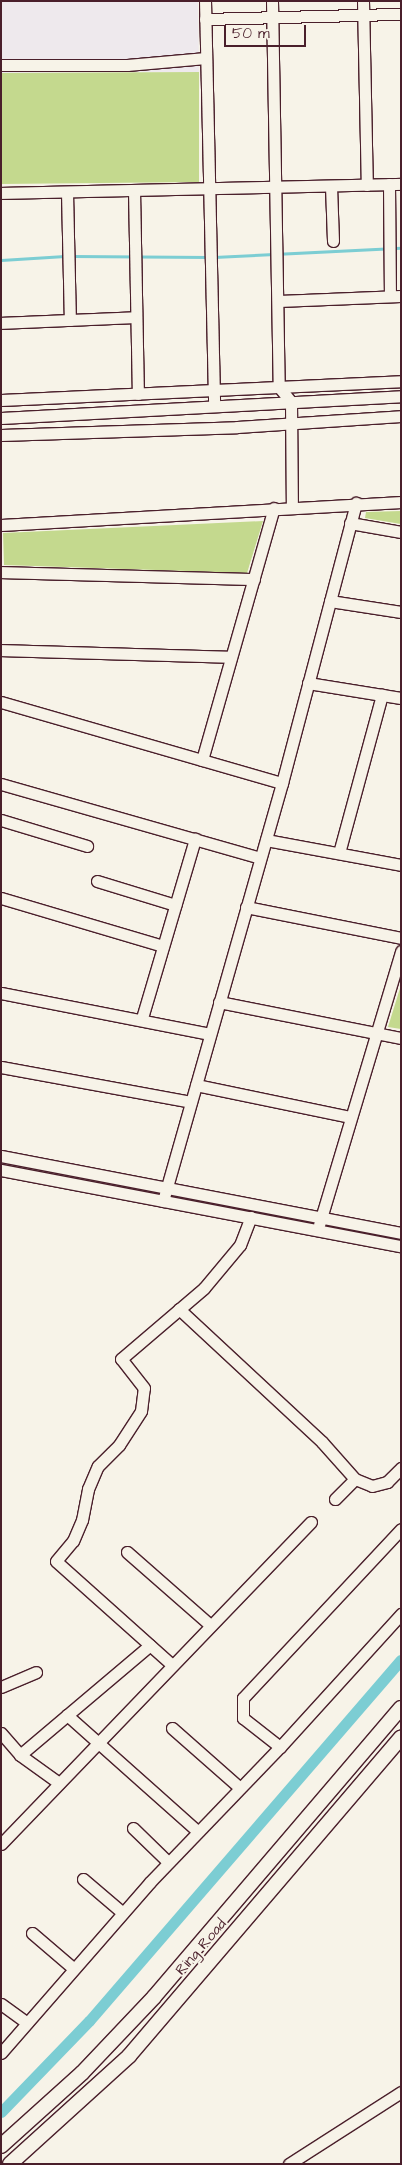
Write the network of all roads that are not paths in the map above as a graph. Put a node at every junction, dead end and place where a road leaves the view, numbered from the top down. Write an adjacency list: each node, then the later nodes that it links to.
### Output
1 (205, 1): 7 (street)
2 (272, 1): 6 (street)
3 (363, 1): 5 (street)
4 (401, 14): 5 (street)
5 (364, 15): 6 (street); 12 (street)
6 (273, 17): 7 (street); 14 (street)
7 (206, 19): 8 (street)
8 (206, 58): 9 (street); 15 (street)
9 (1, 65)
10 (389, 184): 11 (street); 12 (street); 20 (street)
11 (401, 184)
12 (367, 185): 13 (street)
13 (331, 186): 14 (street); 19 (street)
14 (276, 187): 15 (street); 21 (street)
15 (209, 189): 16 (street); 27 (street)
16 (134, 190): 17 (street); 22 (street)
17 (68, 192): 18 (street); 23 (street)
18 (1, 193)
19 (333, 241)
20 (396, 296): 21 (street)
21 (278, 301): 26 (street)
22 (136, 317): 23 (street); 28 (street)
23 (70, 320): 24 (street)
24 (1, 323)
25 (401, 381): 26 (street)
26 (279, 387): 27 (street); 31 (street)
27 (213, 390): 28 (street); 32 (street)
28 (138, 394): 30 (street)
29 (401, 396): 31 (street)
30 (1, 400)
31 (291, 402): 32 (street); 35 (street)
32 (214, 406): 34 (street)
33 (401, 416): 35 (street)
34 (1, 418)
35 (291, 423): 36 (street); 39 (street)
36 (1, 435)
37 (401, 502): 38 (street)
38 (356, 503): 39 (street); 41 (street)
39 (292, 507): 40 (street)
40 (274, 508): 42 (street); 45 (street)
41 (350, 523): 43 (street); 46 (street)
42 (1, 526)
43 (401, 532)
44 (1, 572): 45 (street)
45 (254, 579): 49 (street)
46 (330, 601): 47 (street); 50 (street)
47 (401, 612)
48 (1, 650): 49 (street)
49 (231, 657): 54 (street)
50 (308, 683): 51 (street); 55 (street)
51 (382, 695): 52 (street); 61 (street)
52 (401, 698)
53 (1, 702): 54 (street)
54 (202, 760): 55 (street)
55 (282, 783): 59 (street)
56 (1, 784): 58 (street)
57 (1, 820): 60 (street)
58 (195, 839): 62 (street); 66 (street)
59 (266, 840): 61 (street); 62 (street)
60 (87, 846)
61 (338, 853): 63 (street)
62 (260, 858): 67 (street)
63 (401, 865)
64 (97, 881): 66 (street)
65 (1, 898): 69 (street)
66 (175, 904): 69 (street)
67 (246, 907): 68 (street); 72 (street)
68 (401, 938)
69 (164, 946): 73 (street)
70 (401, 951): 75 (street)
71 (1, 993): 73 (street)
72 (219, 1002): 74 (street); 75 (street)
73 (142, 1018): 74 (street)
74 (210, 1034): 78 (street)
75 (376, 1034): 76 (street); 80 (street)
76 (401, 1038)
77 (1, 1067): 79 (street)
78 (196, 1085): 79 (street); 80 (street)
79 (191, 1102): 83 (street)
80 (351, 1116): 86 (street)
81 (1, 1156): 83 (street)
82 (1, 1170): 84 (street)
83 (166, 1188): 84 (street); 86 (street)
84 (163, 1200): 85 (street)
85 (251, 1217): 87 (street); 90 (street)
86 (321, 1218): 87 (street); 88 (street)
87 (317, 1230): 89 (street)
88 (401, 1233)
89 (401, 1246)
90 (179, 1310): 92 (street); 99 (street)
91 (401, 1468): 92 (street)
92 (356, 1479): 93 (street)
93 (334, 1499)
94 (311, 1522): 98 (street)
95 (401, 1529): 109 (street)
96 (127, 1552): 98 (street)
97 (401, 1614): 109 (street)
98 (209, 1624): 100 (street)
99 (150, 1645): 100 (street); 104 (street)
100 (171, 1664): 108 (street)
101 (36, 1672): 102 (street)
102 (1, 1687)
103 (401, 1708): 125 (main road)
104 (67, 1715): 108 (street); 110 (street)
105 (172, 1728): 112 (street)
106 (1, 1733): 110 (street)
107 (401, 1737): 126 (main road, Ring Road)
108 (97, 1742): 111 (street); 114 (street)
109 (280, 1747): 112 (street)
110 (20, 1755): 111 (street)
111 (59, 1783): 115 (street)
112 (239, 1787): 114 (street)
113 (133, 1828): 116 (street)
114 (197, 1831): 116 (street)
115 (1, 1844)
116 (168, 1862): 118 (street)
117 (83, 1879): 118 (street)
118 (123, 1913): 120 (street)
119 (32, 1933): 120 (street)
120 (74, 1969): 122 (street)
121 (1, 2004): 122 (street)
122 (27, 2023): 123 (street)
123 (1, 2053)
124 (401, 2092): 127 (street)
125 (1, 2146)
126 (10, 2164)
127 (289, 2164)

